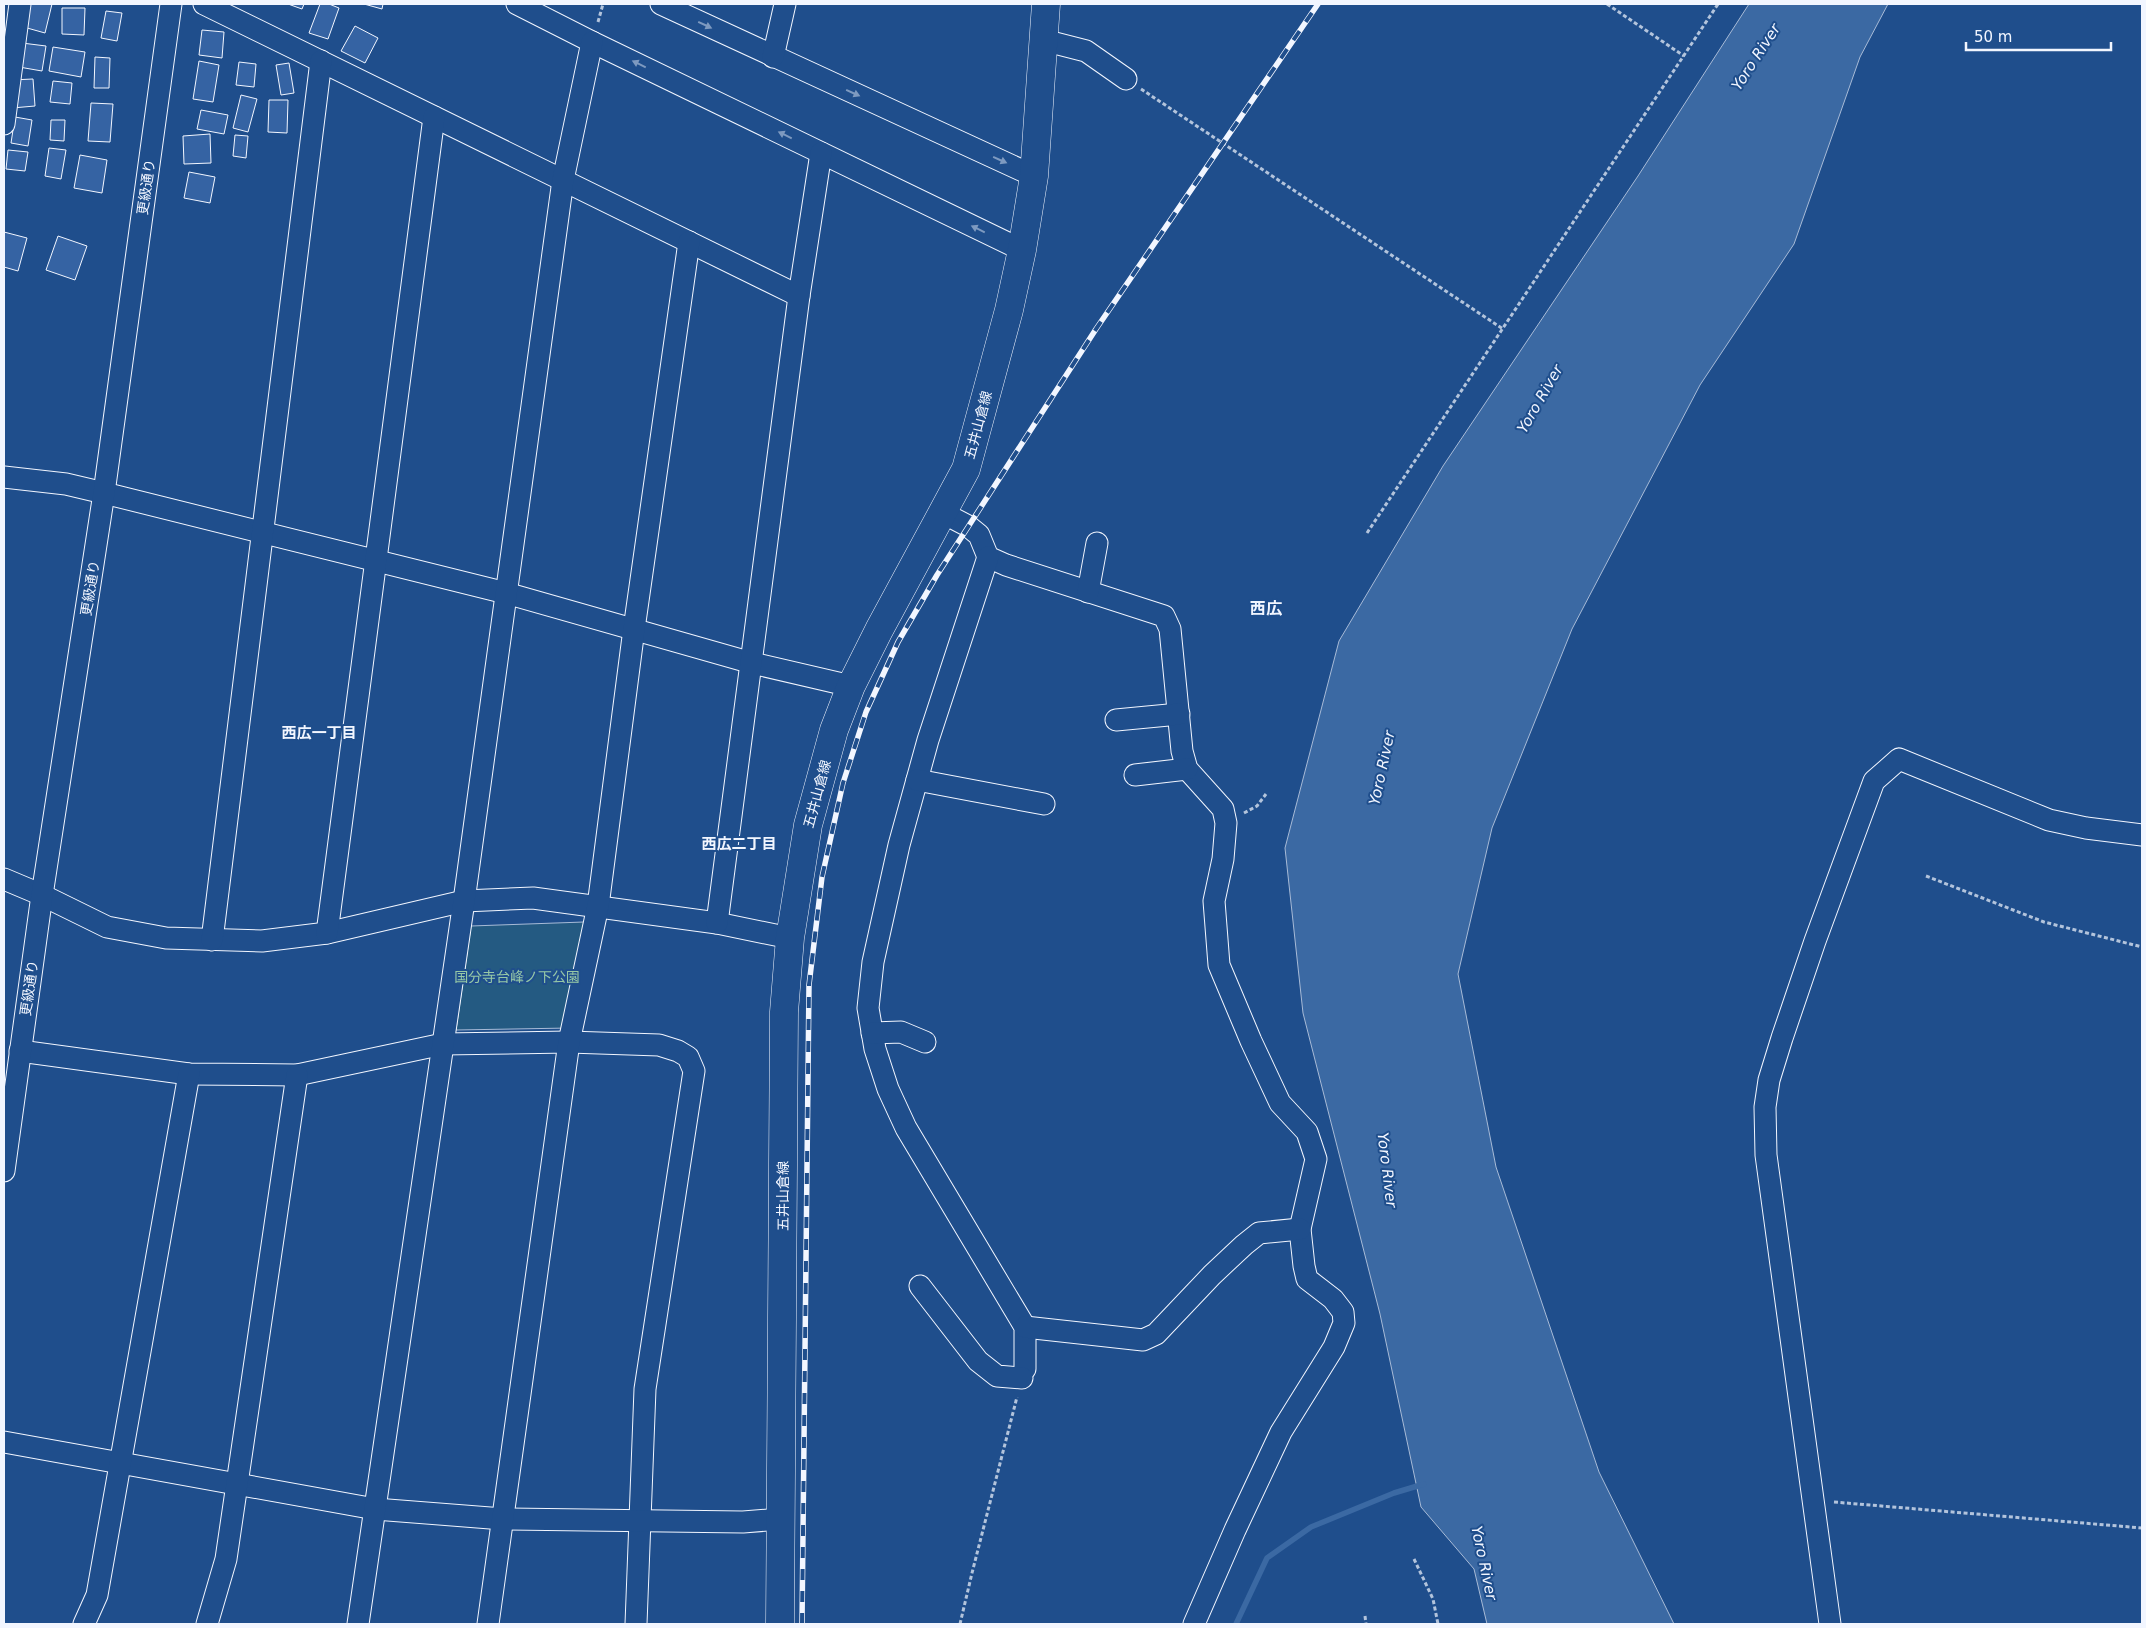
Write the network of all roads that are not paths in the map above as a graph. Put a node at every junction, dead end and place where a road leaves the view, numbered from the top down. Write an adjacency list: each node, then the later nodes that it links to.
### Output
1 (20, 4): 10 (street)
2 (171, 4): 23 (street, 更級通り)
3 (204, 4): 12 (street)
4 (517, 4): 9 (street)
5 (661, 4): 11 (street, one-way to 11)
6 (785, 4): 11 (street)
7 (1046, 4): 8 (main road, 五井山倉線)
8 (1044, 40): 13 (street); 17 (main road, 五井山倉線)
9 (592, 42): 16 (street, one-way to 9); 18 (street)
10 (9, 51): 15 (street)
11 (773, 57): 17 (street, one-way to 17)
12 (321, 61): 14 (street); 25 (street)
13 (1126, 79)
14 (434, 117): 18 (street); 28 (street)
15 (4, 124)
16 (821, 153): 20 (street, one-way to 16); 21 (street)
17 (1034, 176): 20 (main road, 五井山倉線)
18 (563, 180): 19 (street); 30 (street)
19 (688, 242): 21 (street); 31 (street)
20 (1022, 250): 24 (main road, 五井山倉線)
21 (799, 296): 32 (street)
22 (4, 477): 23 (street)
23 (104, 493): 25 (street); 42 (street, 更級通り)
24 (943, 513): 27 (street); 33 (main road, 五井山倉線)
25 (262, 533): 28 (street); 48 (street)
26 (1097, 543): 29 (street)
27 (988, 557): 29 (street); 38 (street)
28 (376, 561): 30 (street); 46 (street)
29 (1088, 592): 34 (street)
30 (506, 594): 31 (street); 43 (street)
31 (634, 630): 32 (street); 44 (street)
32 (752, 663): 33 (street); 45 (street)
33 (851, 686): 47 (main road, 五井山倉線)
34 (1179, 714): 35 (street); 36 (street)
35 (1116, 720)
36 (1187, 769): 37 (street); 57 (street)
37 (1135, 775)
38 (917, 780): 39 (street); 49 (street)
39 (1044, 804)
40 (2142, 835): 74 (street)
41 (4, 879): 42 (street)
42 (42, 895): 48 (street); 53 (street, 更級通り)
43 (464, 901): 44 (street); 46 (street); 52 (street)
44 (598, 906): 45 (street); 50 (street)
45 (717, 923): 47 (street)
46 (327, 933): 48 (street)
47 (790, 938): 65 (main road, 五井山倉線)
48 (212, 940)
49 (872, 1033): 51 (street); 59 (street)
50 (569, 1042): 52 (street); 64 (street); 66 (street)
51 (925, 1042)
52 (443, 1044): 55 (street); 63 (street)
53 (20, 1051): 54 (street); 56 (street, 更級通り)
54 (189, 1074): 55 (street); 61 (street)
55 (296, 1075): 62 (street)
56 (4, 1171)
57 (1300, 1229): 59 (street); 73 (street)
58 (920, 1286): 59 (street)
59 (1025, 1327)
60 (4, 1442): 61 (street)
61 (120, 1464): 62 (street); 67 (street)
62 (237, 1485): 63 (street); 68 (street)
63 (375, 1509): 64 (street); 69 (street)
64 (503, 1519): 66 (street); 70 (street)
65 (781, 1519): 66 (street); 72 (main road, 五井山倉線)
66 (639, 1522): 71 (street)
67 (84, 1624)
68 (207, 1624)
69 (358, 1624)
70 (488, 1624)
71 (636, 1624)
72 (780, 1624)
73 (1194, 1624)
74 (1830, 1624)

